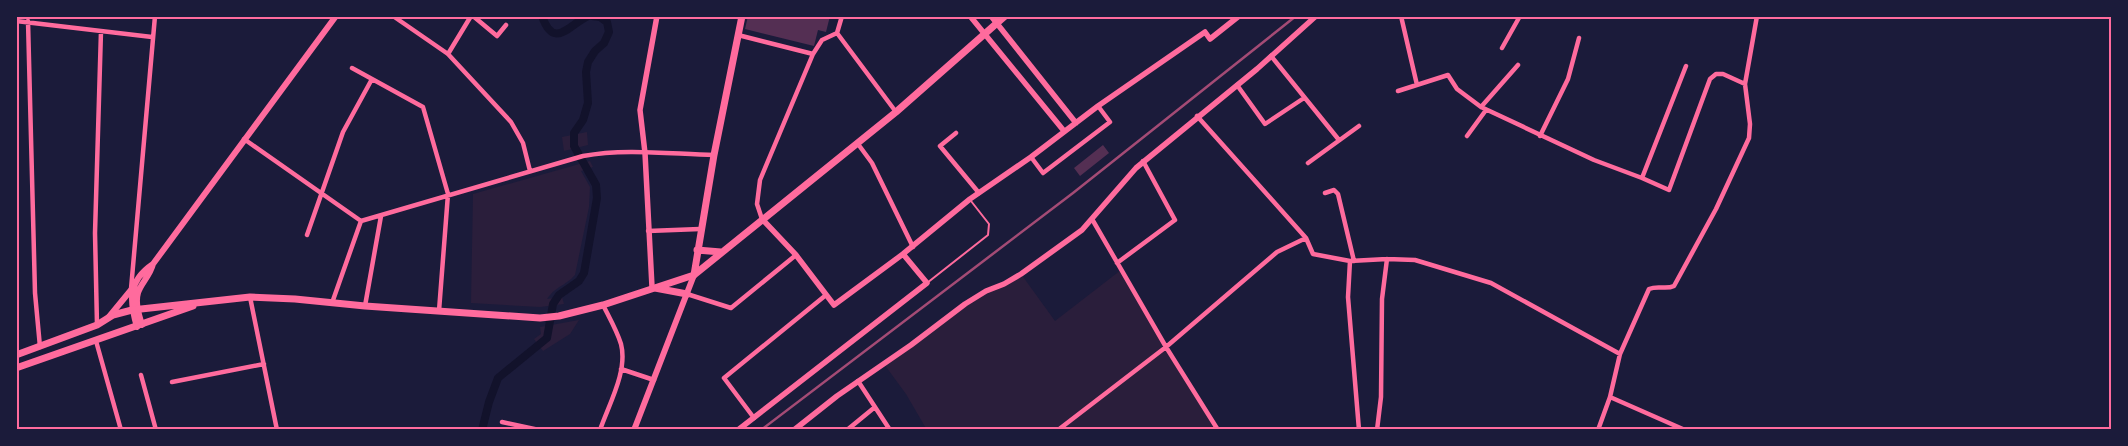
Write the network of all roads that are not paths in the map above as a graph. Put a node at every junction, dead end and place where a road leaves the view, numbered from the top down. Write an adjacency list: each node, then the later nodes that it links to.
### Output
1 (155, 16): 24 (street)
2 (336, 16): 50 (main road)
3 (393, 16): 27 (street)
4 (472, 16): 19 (street); 27 (street)
5 (657, 16): 53 (street)
6 (742, 16): 22 (main road)
7 (842, 16): 21 (street)
8 (970, 16): 23 (street)
9 (991, 16): 18 (street)
10 (1005, 16): 18 (main road)
11 (1240, 16): 39 (street)
12 (1316, 16): 29 (street)
13 (1401, 16): 34 (street)
14 (1520, 16): 26 (street)
15 (1757, 16): 35 (street)
16 (28, 19): 17 (street); 20 (street); 99 (street)
17 (16, 20)
18 (996, 24): 23 (main road); 44 (street)
19 (506, 25)
20 (101, 31): 24 (street); 96 (street)
21 (837, 33): 28 (street); 42 (street)
22 (738, 34): 28 (street); 54 (main road)
23 (985, 36): 42 (main road); 46 (street)
24 (152, 37): 85 (street)
25 (1580, 38): 49 (street)
26 (1502, 48)
27 (448, 54): 58 (street)
28 (813, 54): 66 (street)
29 (1271, 56): 36 (street); 38 (street)
30 (1518, 65): 40 (street)
31 (1686, 66): 59 (street)
32 (352, 68): 33 (street)
33 (372, 79): 62 (street); 63 (street)
34 (1417, 84): 37 (street); 40 (street)
35 (1745, 84): 59 (street); 101 (street)
36 (1238, 85): 38 (street); 43 (street)
37 (1398, 91)
38 (1304, 98): 51 (street)
39 (1098, 106): 44 (street); 55 (street)
40 (1481, 108): 41 (street)
41 (1486, 110): 48 (street); 49 (street)
42 (896, 112): 52 (main road)
43 (1198, 116): 56 (street); 72 (street)
44 (1076, 123): 46 (street)
45 (1359, 126): 51 (street)
46 (1064, 131): 55 (street)
47 (956, 133): 60 (street)
48 (1467, 136)
49 (1540, 136): 59 (street)
50 (244, 139): 63 (street); 81 (main road)
51 (1339, 140): 57 (street)
52 (858, 144): 66 (main road); 73 (street)
53 (645, 153): 54 (street); 58 (street); 70 (street)
54 (714, 155): 69 (main road)
55 (1031, 157): 60 (street)
56 (1143, 161): 67 (street); 80 (street)
57 (1308, 163)
58 (530, 171): 62 (street)
59 (1642, 178)
60 (979, 193): 64 (street)
61 (1325, 193): 79 (street)
62 (448, 194): 65 (street); 94 (street)
63 (321, 195): 68 (street); 71 (street)
64 (970, 199): 73 (street); 83 (lane)
65 (381, 216): 68 (street); 92 (street)
66 (762, 219): 75 (main road); 77 (street)
67 (1092, 219): 80 (street); 108 (street)
68 (360, 221): 90 (street)
69 (700, 228): 70 (street); 74 (main road)
70 (648, 231): 84 (street)
71 (307, 235)
72 (1306, 238): 79 (street); 100 (street)
73 (912, 247): 76 (street)
74 (697, 250): 75 (main road); 82 (main road)
75 (721, 252): 82 (main road)
76 (903, 254): 83 (street); 87 (street)
77 (796, 255): 86 (street); 87 (street)
78 (1387, 259): 79 (street); 101 (street); 127 (street)
79 (1352, 261): 126 (street)
80 (1117, 263): 100 (street)
81 (153, 264): 85 (main road); 93 (main road)
82 (694, 275): 84 (main road); 86 (main road)
83 (927, 283): 112 (street)
84 (652, 288): 86 (main road); 91 (main road)
85 (131, 290): 93 (main road); 95 (main road)
86 (687, 294): 107 (main road)
87 (826, 295): 112 (street)
88 (250, 297): 89 (main road); 90 (main road); 103 (street)
89 (202, 302): 93 (main road); 97 (main road)
90 (332, 303): 92 (main road)
91 (603, 305): 94 (main road); 105 (street)
92 (365, 306): 94 (main road)
93 (135, 310): 95 (main road); 97 (main road)
94 (440, 310)
95 (105, 320): 96 (main road)
96 (97, 325): 99 (main road)
97 (140, 326): 98 (main road)
98 (96, 341): 104 (main road); 114 (street)
99 (40, 347): 102 (main road)
100 (1166, 347): 124 (street); 125 (street)
101 (1620, 354): 110 (street)
102 (16, 355)
103 (264, 364): 109 (street); 116 (street)
104 (16, 368)
105 (621, 369): 107 (street); 118 (street)
106 (141, 376): 115 (street)
107 (654, 380): 119 (main road)
108 (858, 381): 111 (street); 121 (street)
109 (172, 382)
110 (1610, 397): 128 (street); 129 (street)
111 (875, 407): 122 (street); 123 (street)
112 (754, 418): 120 (street)
113 (502, 422): 117 (street)
114 (121, 430)
115 (156, 430)
116 (277, 430)
117 (539, 430)
118 (600, 430)
119 (634, 430)
120 (738, 430)
121 (794, 430)
122 (847, 430)
123 (890, 430)
124 (1058, 430)
125 (1218, 430)
126 (1360, 430)
127 (1377, 430)
128 (1598, 430)
129 (1685, 430)

